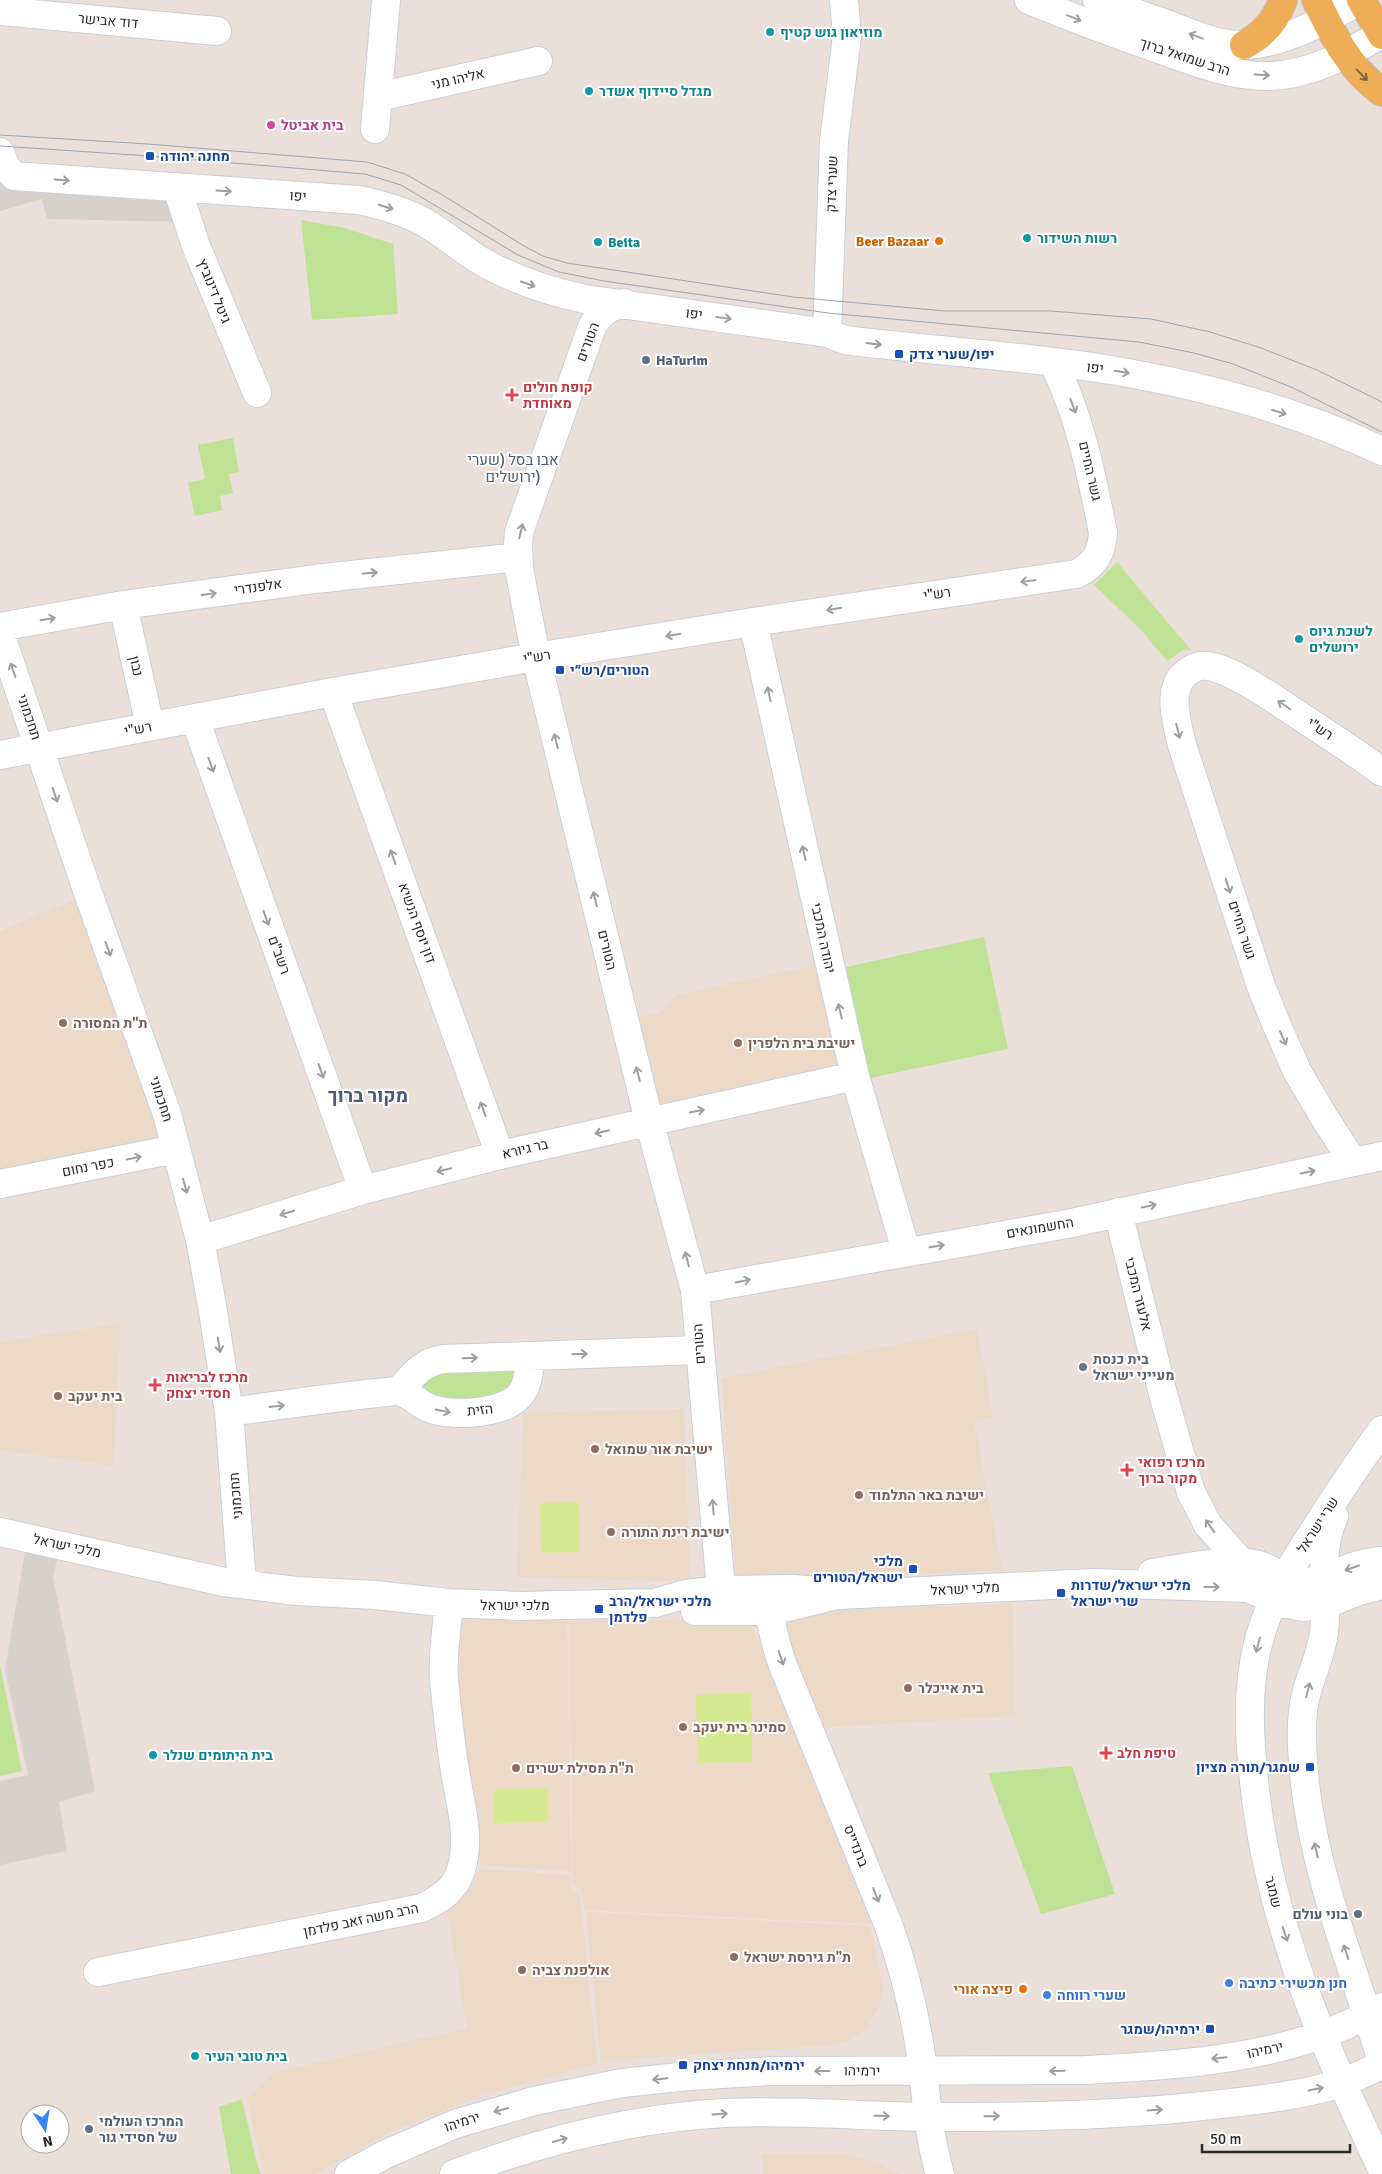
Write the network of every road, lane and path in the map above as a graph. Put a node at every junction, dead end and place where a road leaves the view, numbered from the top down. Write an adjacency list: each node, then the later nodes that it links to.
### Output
1 (386, 0): 17 (street)
2 (844, 0): 12 (street, שערי צדק)
3 (858, 0): 12 (street, שערי צדק)
4 (1029, 0): 14 (street, הרב שמואל ברוך, one-way to 14)
5 (1097, 0): 13 (street, הרב שמואל ברוך, one-way to 5)
6 (1283, 0): 13 (main road)
7 (1361, 0): 8 (street, הרב שמואל ברוך); 10 (main road)
8 (1321, 10): 13 (street, הרב שמואל ברוך); 14 (main road)
9 (0, 11): 11 (street, דוד אבישר)
10 (1382, 30): 14 (street, הרב שמואל ברוך)
11 (217, 32)
12 (848, 36): 22 (street, שערי צדק)
13 (1244, 45)
14 (1344, 55): 16 (main road, one-way to 16)
15 (538, 61): 17 (street, אליהו מני)
16 (1382, 92)
17 (378, 97): 18 (street)
18 (375, 130)
19 (0, 152): 20 (street, יפו, one-way to 20)
20 (177, 188): 21 (street, יפו, one-way to 21); 24 (street, גיטל דינוביץ)
21 (624, 303): 22 (street, יפו, one-way to 22); 26 (street, הטורים, one-way to 21)
22 (827, 333): 23 (street, יפו, one-way to 23)
23 (1053, 362): 25 (street, יפו, one-way to 25); 27 (street, גשר החיים, one-way to 27)
24 (257, 393)
25 (1382, 451)
26 (518, 557): 28 (street, אלפנדרי, one-way to 26); 32 (street, הטורים)
27 (1076, 574): 29 (street, רש"י, one-way to 29)
28 (123, 605): 30 (street, אלפנדרי, one-way to 28); 36 (street, נבון)
29 (753, 622): 32 (street, רש"י, one-way to 32); 40 (street, יהודה המכבי, one-way to 29)
30 (0, 627)
31 (0, 633): 37 (street, תחכמוני, one-way to 31)
32 (536, 658): 34 (street, רש"י); 41 (street, הטורים, one-way to 32)
33 (1178, 683): 39 (street, רש"י, one-way to 33); 45 (street, גשר החיים, one-way to 45)
34 (333, 692): 35 (street, רש"י); 43 (street, דון יוסף הנשיא, one-way to 34)
35 (195, 719): 36 (street, רש"י); 47 (street, רשב"ם, one-way to 47)
36 (150, 726): 37 (street, רש"י)
37 (40, 749): 38 (street, רש"י); 42 (street, תחכמוני, one-way to 42)
38 (0, 755)
39 (1382, 772)
40 (855, 1076): 41 (street, בר גיורא, one-way to 40); 50 (street, יהודה המכבי)
41 (649, 1121): 43 (street, בר גיורא, one-way to 43); 51 (street, הטורים, one-way to 41)
42 (175, 1149): 46 (street, כפר נחום, one-way to 42); 49 (street, תחכמוני, one-way to 49)
43 (500, 1155): 47 (street, בר גיורא, one-way to 47)
44 (1382, 1156): 45 (street, החשמונאים)
45 (1353, 1162): 48 (street, החשמונאים, one-way to 45)
46 (0, 1184)
47 (363, 1190): 49 (street, בר גיורא, one-way to 49)
48 (1118, 1212): 50 (street, החשמונאים, one-way to 48); 61 (street, אלעזר המכבי, one-way to 48)
49 (200, 1240): 55 (street, תחכמוני, one-way to 55)
50 (906, 1251): 51 (street, החשמונאים, one-way to 50)
51 (695, 1290): 52 (street, הטורים)
52 (699, 1350): 53 (street, one-way to 52); 67 (street, הטורים, one-way to 52)
53 (531, 1356): 54 (street, one-way to 53); 54 (street, הזית, one-way to 53)
54 (399, 1391): 55 (street, one-way to 54)
55 (229, 1412): 62 (street, תחכמוני)
56 (1382, 1430): 57 (street, שרי ישראל)
57 (1366, 1452): 59 (street, שרי ישראל); 68 (street, שרי ישראל)
58 (0, 1532): 62 (street, מלכי ישראל)
59 (1314, 1532): 61 (street); 66 (street, שרי ישראל)
60 (1382, 1561): 68 (street, one-way to 68)
61 (1242, 1562): 63 (street, מלכי ישראל); 66 (street, מלכי ישראל)
62 (243, 1578): 70 (street, מלכי ישראל)
63 (1094, 1583): 66 (street, מלכי ישראל, one-way to 66); 69 (street, מלכי ישראל)
64 (1382, 1585): 68 (street)
65 (790, 1589): 67 (street, מלכי ישראל); 69 (street, מלכי ישראל); 73 (street)
66 (1279, 1589): 68 (street, מלכי ישראל); 74 (street, שמגר, one-way to 74)
67 (721, 1590): 71 (street, מלכי ישראל); 72 (street)
68 (1324, 1591): 76 (street, one-way to 68)
69 (837, 1595): 73 (street, מלכי ישראל)
70 (449, 1603): 71 (street, מלכי ישראל); 75 (street, הרב משה זאב פלדמן)
71 (654, 1603): 72 (street, מלכי ישראל)
72 (696, 1611): 73 (street, מלכי ישראל)
73 (772, 1611): 81 (street, ברנדייס, one-way to 81)
74 (1294, 1963): 77 (street, שמגר); 78 (street)
75 (98, 1972)
76 (1375, 2011): 77 (street, ירמיהו); 79 (street)
77 (1321, 2035): 78 (street, ירמיהו); 82 (street, שמגר)
78 (1284, 2046): 81 (street, ירמיהו, one-way to 81)
79 (1382, 2061)
80 (1382, 2065): 82 (street)
81 (923, 2072): 83 (street, ברנדייס); 85 (street, ירמיהו, one-way to 85)
82 (1341, 2083): 83 (street, one-way to 82); 84 (street, שמגר)
83 (936, 2117): 86 (street, one-way to 83); 87 (street); 88 (street)
84 (1382, 2169)
85 (349, 2174)
86 (454, 2174)
87 (940, 2174)
88 (954, 2174)

